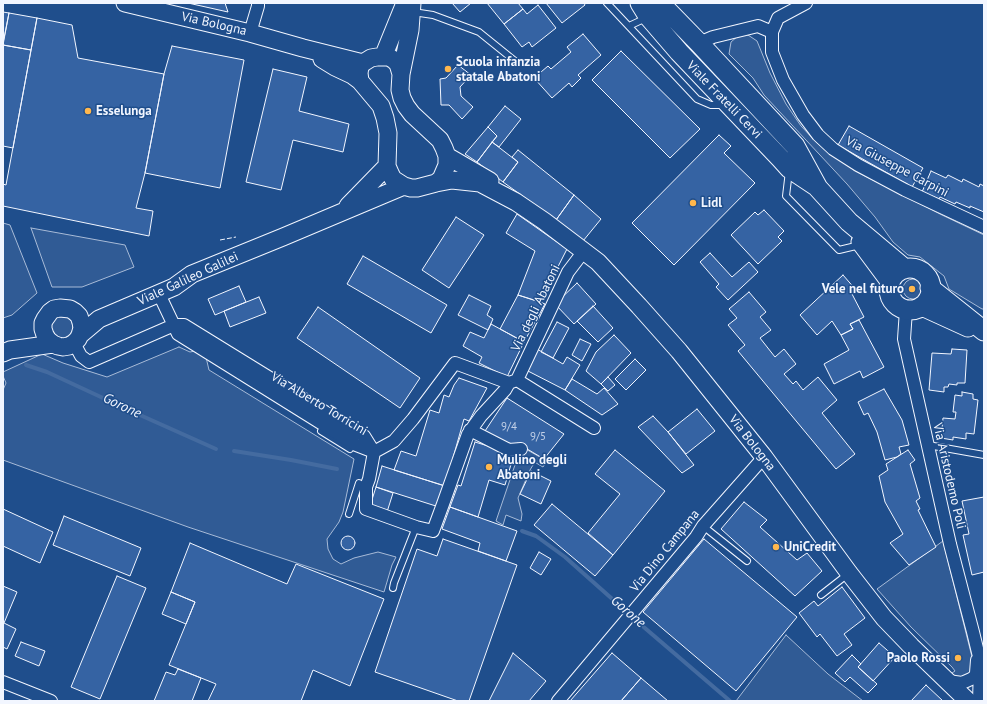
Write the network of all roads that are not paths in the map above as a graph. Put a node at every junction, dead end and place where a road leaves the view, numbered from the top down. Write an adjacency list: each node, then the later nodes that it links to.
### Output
1 (125, 3): 8 (street, Via Bologna)
2 (258, 3): 8 (street)
3 (607, 3): 7 (lane)
4 (806, 3): 9 (street)
5 (409, 6): 12 (street); 13 (lane); 15 (street)
6 (649, 7): 7 (lane); 10 (main road, Viale Fratelli Cervi); 17 (main road, Viale Fratelli Cervi)
7 (629, 26): 17 (lane)
8 (250, 32): 11 (street, Via Bologna)
9 (772, 32): 10 (street); 27 (street, Via Giuseppe Carpini)
10 (699, 43): 23 (main road, Viale Fratelli Cervi)
11 (303, 48): 14 (street); 16 (street)
12 (383, 56): 14 (street); 15 (street)
13 (515, 62)
14 (363, 63): 16 (street)
15 (402, 74): 18 (street)
16 (360, 81): 19 (street)
17 (730, 105): 20 (main road, Viale Fratelli Cervi)
18 (447, 156): 21 (street); 24 (street)
19 (387, 166): 22 (street); 25 (street)
20 (789, 168): 23 (main road, Viale Fratelli Cervi); 28 (lane)
21 (436, 183): 22 (street); 24 (street)
22 (404, 186): 25 (street, Viale Galileo Galilei)
23 (818, 188): 26 (main road, Viale Fratelli Cervi)
24 (516, 202): 29 (street, Via Bologna)
25 (343, 212): 33 (street, Viale Galileo Galilei)
26 (849, 222): 28 (main road); 30 (main road)
27 (984, 227)
28 (862, 245): 31 (main road)
29 (584, 251): 41 (street, Via degli Abatoni); 50 (street, Via Bologna)
30 (905, 269): 31 (main road); 32 (main road)
31 (890, 281): 34 (main road)
32 (930, 288): 34 (main road); 36 (main road)
33 (159, 294): 35 (street, Via Alberto Torricini); 38 (street, Viale Galileo Galilei)
34 (914, 308): 37 (main road); 45 (street, Via Aristodemo Poli)
35 (174, 325): 38 (street); 42 (street, Via Alberto Torricini); 48 (street, Via Alberto Torricini)
36 (984, 331)
37 (984, 334)
38 (77, 339): 39 (street); 39 (street)
39 (53, 344): 40 (street)
40 (6, 352)
41 (513, 382): 43 (street); 44 (street, Via degli Abatoni); 48 (street)
42 (324, 425): 46 (lane); 48 (street, Via Alberto Torricini)
43 (594, 428)
44 (470, 430): 47 (street); 54 (street, Via degli Abatoni)
45 (928, 445): 49 (lane); 59 (street, Via Aristodemo Poli)
46 (350, 449)
47 (521, 449)
48 (374, 452): 51 (street, Via degli Abatoni)
49 (984, 455)
50 (764, 457): 53 (street, Via Dino Campana); 56 (street, Via Bologna)
51 (366, 487): 52 (lane); 54 (street, Via degli Abatoni)
52 (349, 514)
53 (703, 526): 55 (lane); 66 (street, Via Dino Campana)
54 (416, 527): 57 (lane)
55 (747, 561)
56 (849, 573): 58 (lane); 63 (street, Via Bologna)
57 (393, 588)
58 (821, 596)
59 (979, 632): 60 (street, Via Aristodemo Poli)
60 (977, 647): 61 (street, Via Aristodemo Poli); 63 (street, Via Aristodemo Poli)
61 (980, 659): 62 (street, Via Aristodemo Poli); 68 (street, Via Aristodemo Poli)
62 (984, 677)
63 (948, 681): 67 (street, Via Bologna)
64 (3, 682): 65 (street)
65 (51, 701)
66 (558, 701)
67 (968, 701)
68 (979, 701)

